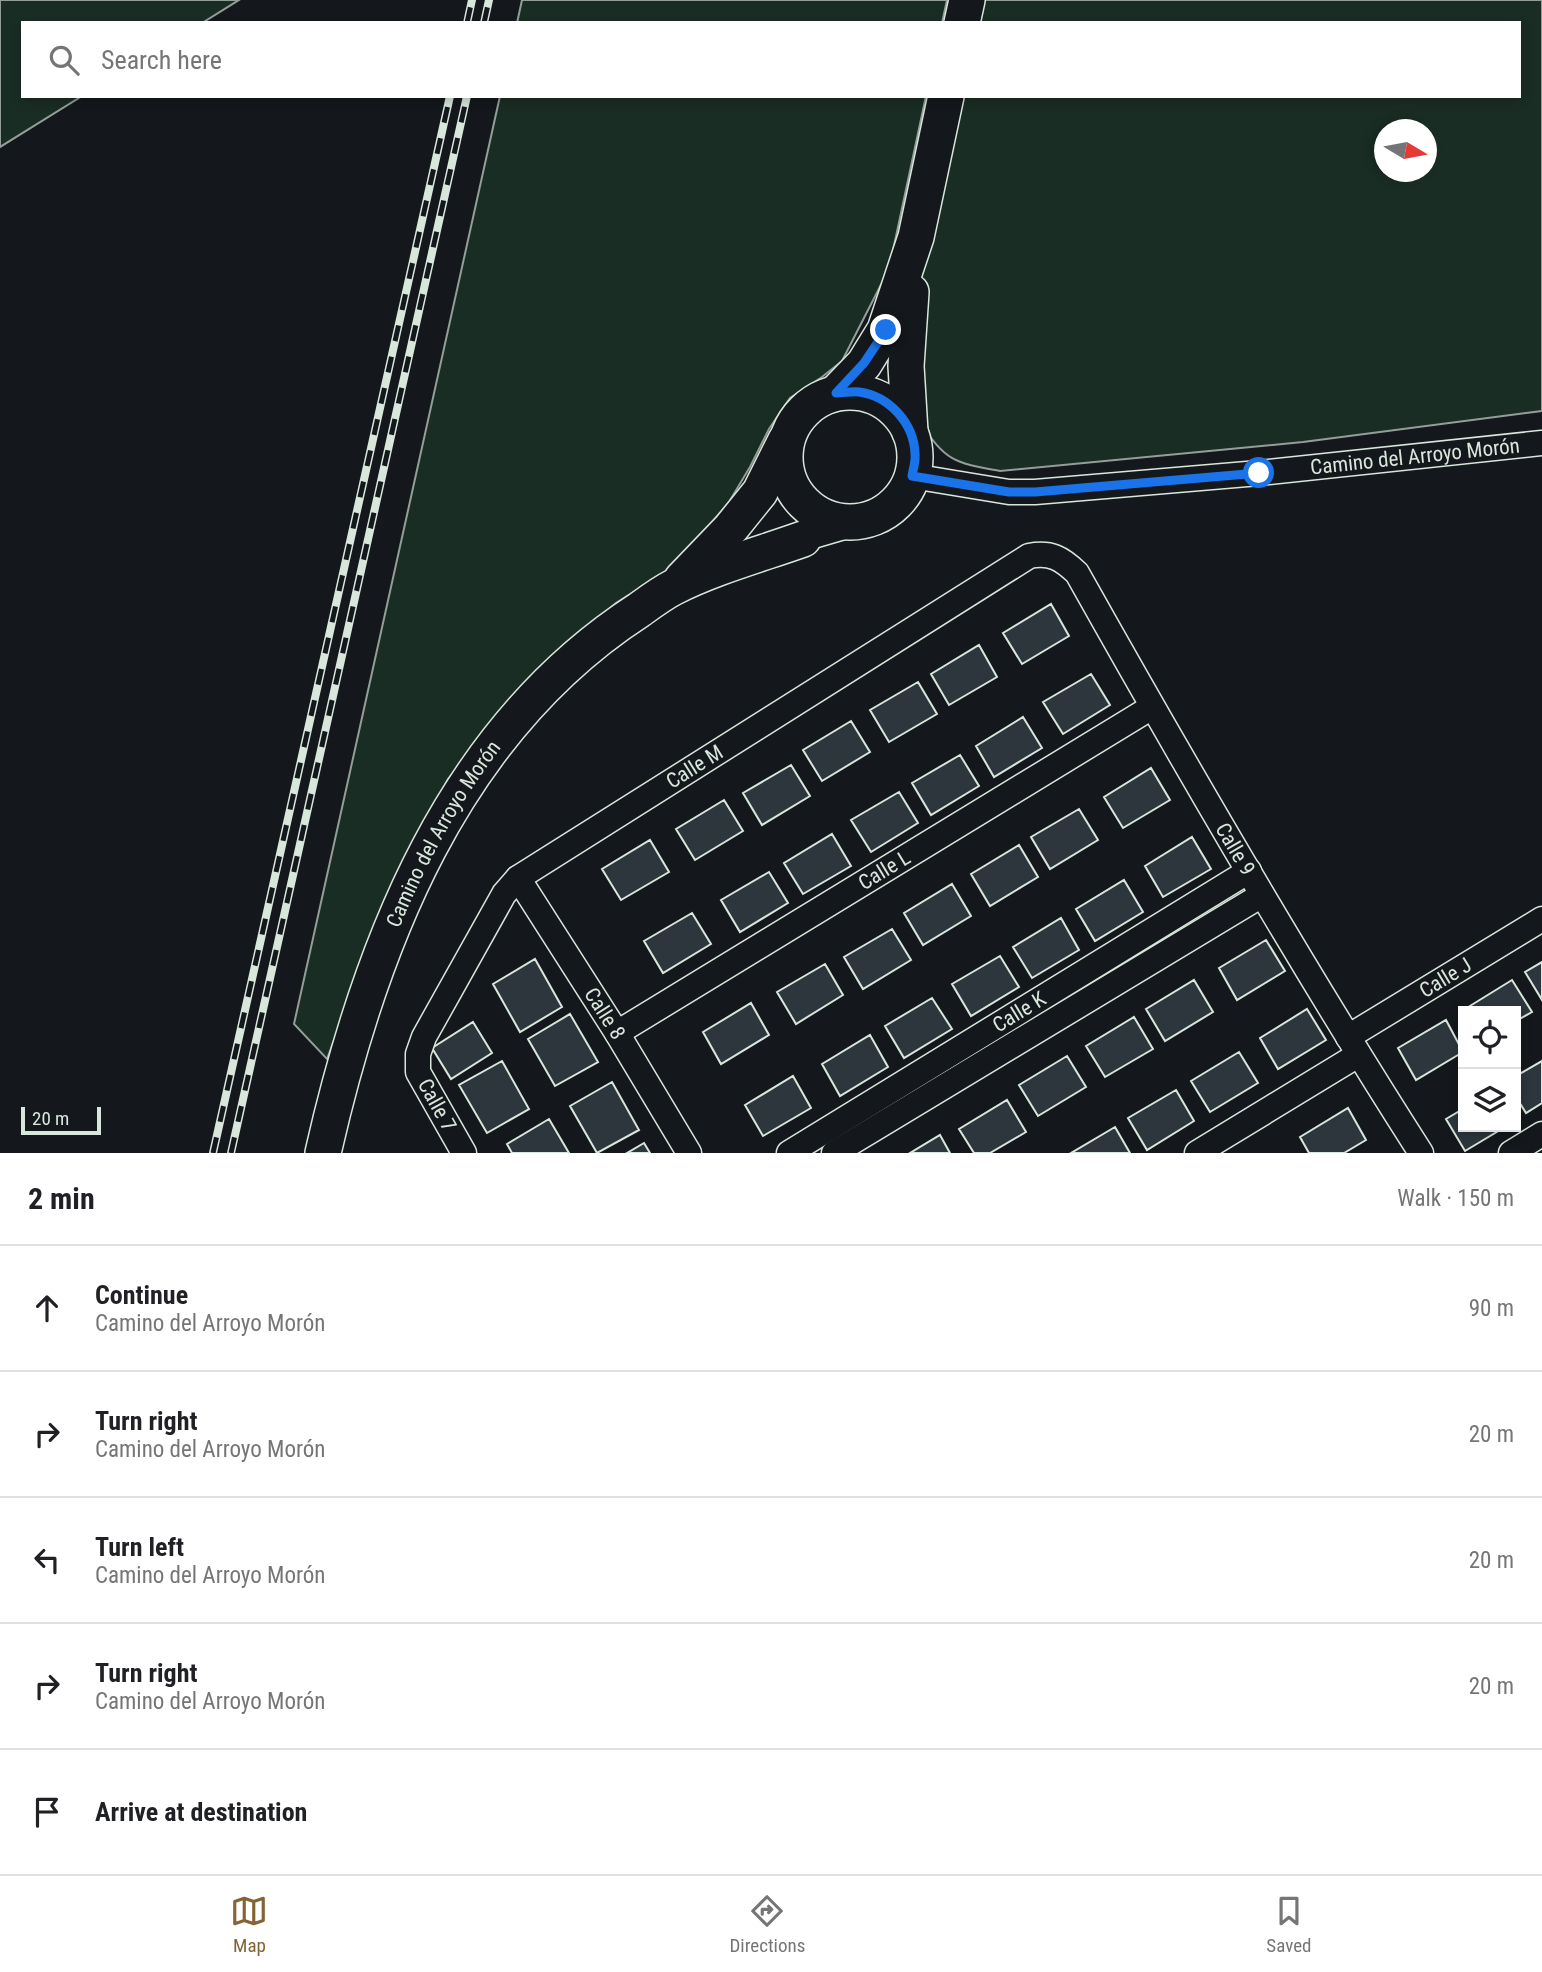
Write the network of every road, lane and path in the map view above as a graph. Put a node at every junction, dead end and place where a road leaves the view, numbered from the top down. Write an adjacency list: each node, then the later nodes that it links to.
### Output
1 (946, 98): 2 (street, Camino del Arroyo Morón)
2 (915, 237): 3 (street, Camino del Arroyo Morón); 4 (street, Camino del Arroyo Morón)
3 (836, 393): 4 (street); 5 (street, Camino del Arroyo Morón)
4 (910, 432): 7 (street, Camino del Arroyo Morón)
5 (788, 436): 8 (street); 11 (street, Camino del Arroyo Morón)
6 (1542, 443): 7 (street, Camino del Arroyo Morón)
7 (912, 476): 8 (street, Camino del Arroyo Morón)
8 (871, 519): 9 (street, Camino del Arroyo Morón)
9 (803, 539): 11 (street, Camino del Arroyo Morón)
10 (1045, 554): 12 (street, Calle 9); 14 (street, Calle M)
11 (674, 587): 21 (street, Camino del Arroyo Morón)
12 (1152, 707): 13 (street, Calle 9); 17 (street, Calle L)
13 (1249, 871): 15 (street, Calle 9); 24 (street, Calle K)
14 (518, 877): 17 (street, Calle 8); 19 (street, Calle M)
15 (1262, 895): 18 (street, Calle 9); 25 (street, Calle K)
16 (1542, 919): 18 (street, Calle J)
17 (617, 1033): 23 (street, Calle 8)
18 (1353, 1046): 26 (street, Calle J); 27 (street, Calle 9)
19 (418, 1054): 22 (street, Calle 7)
20 (1542, 1134): 28 (street)
21 (323, 1153)
22 (464, 1153)
23 (689, 1153)
24 (789, 1153)
25 (834, 1153)
26 (1197, 1153)
27 (1421, 1153)
28 (1511, 1153)

